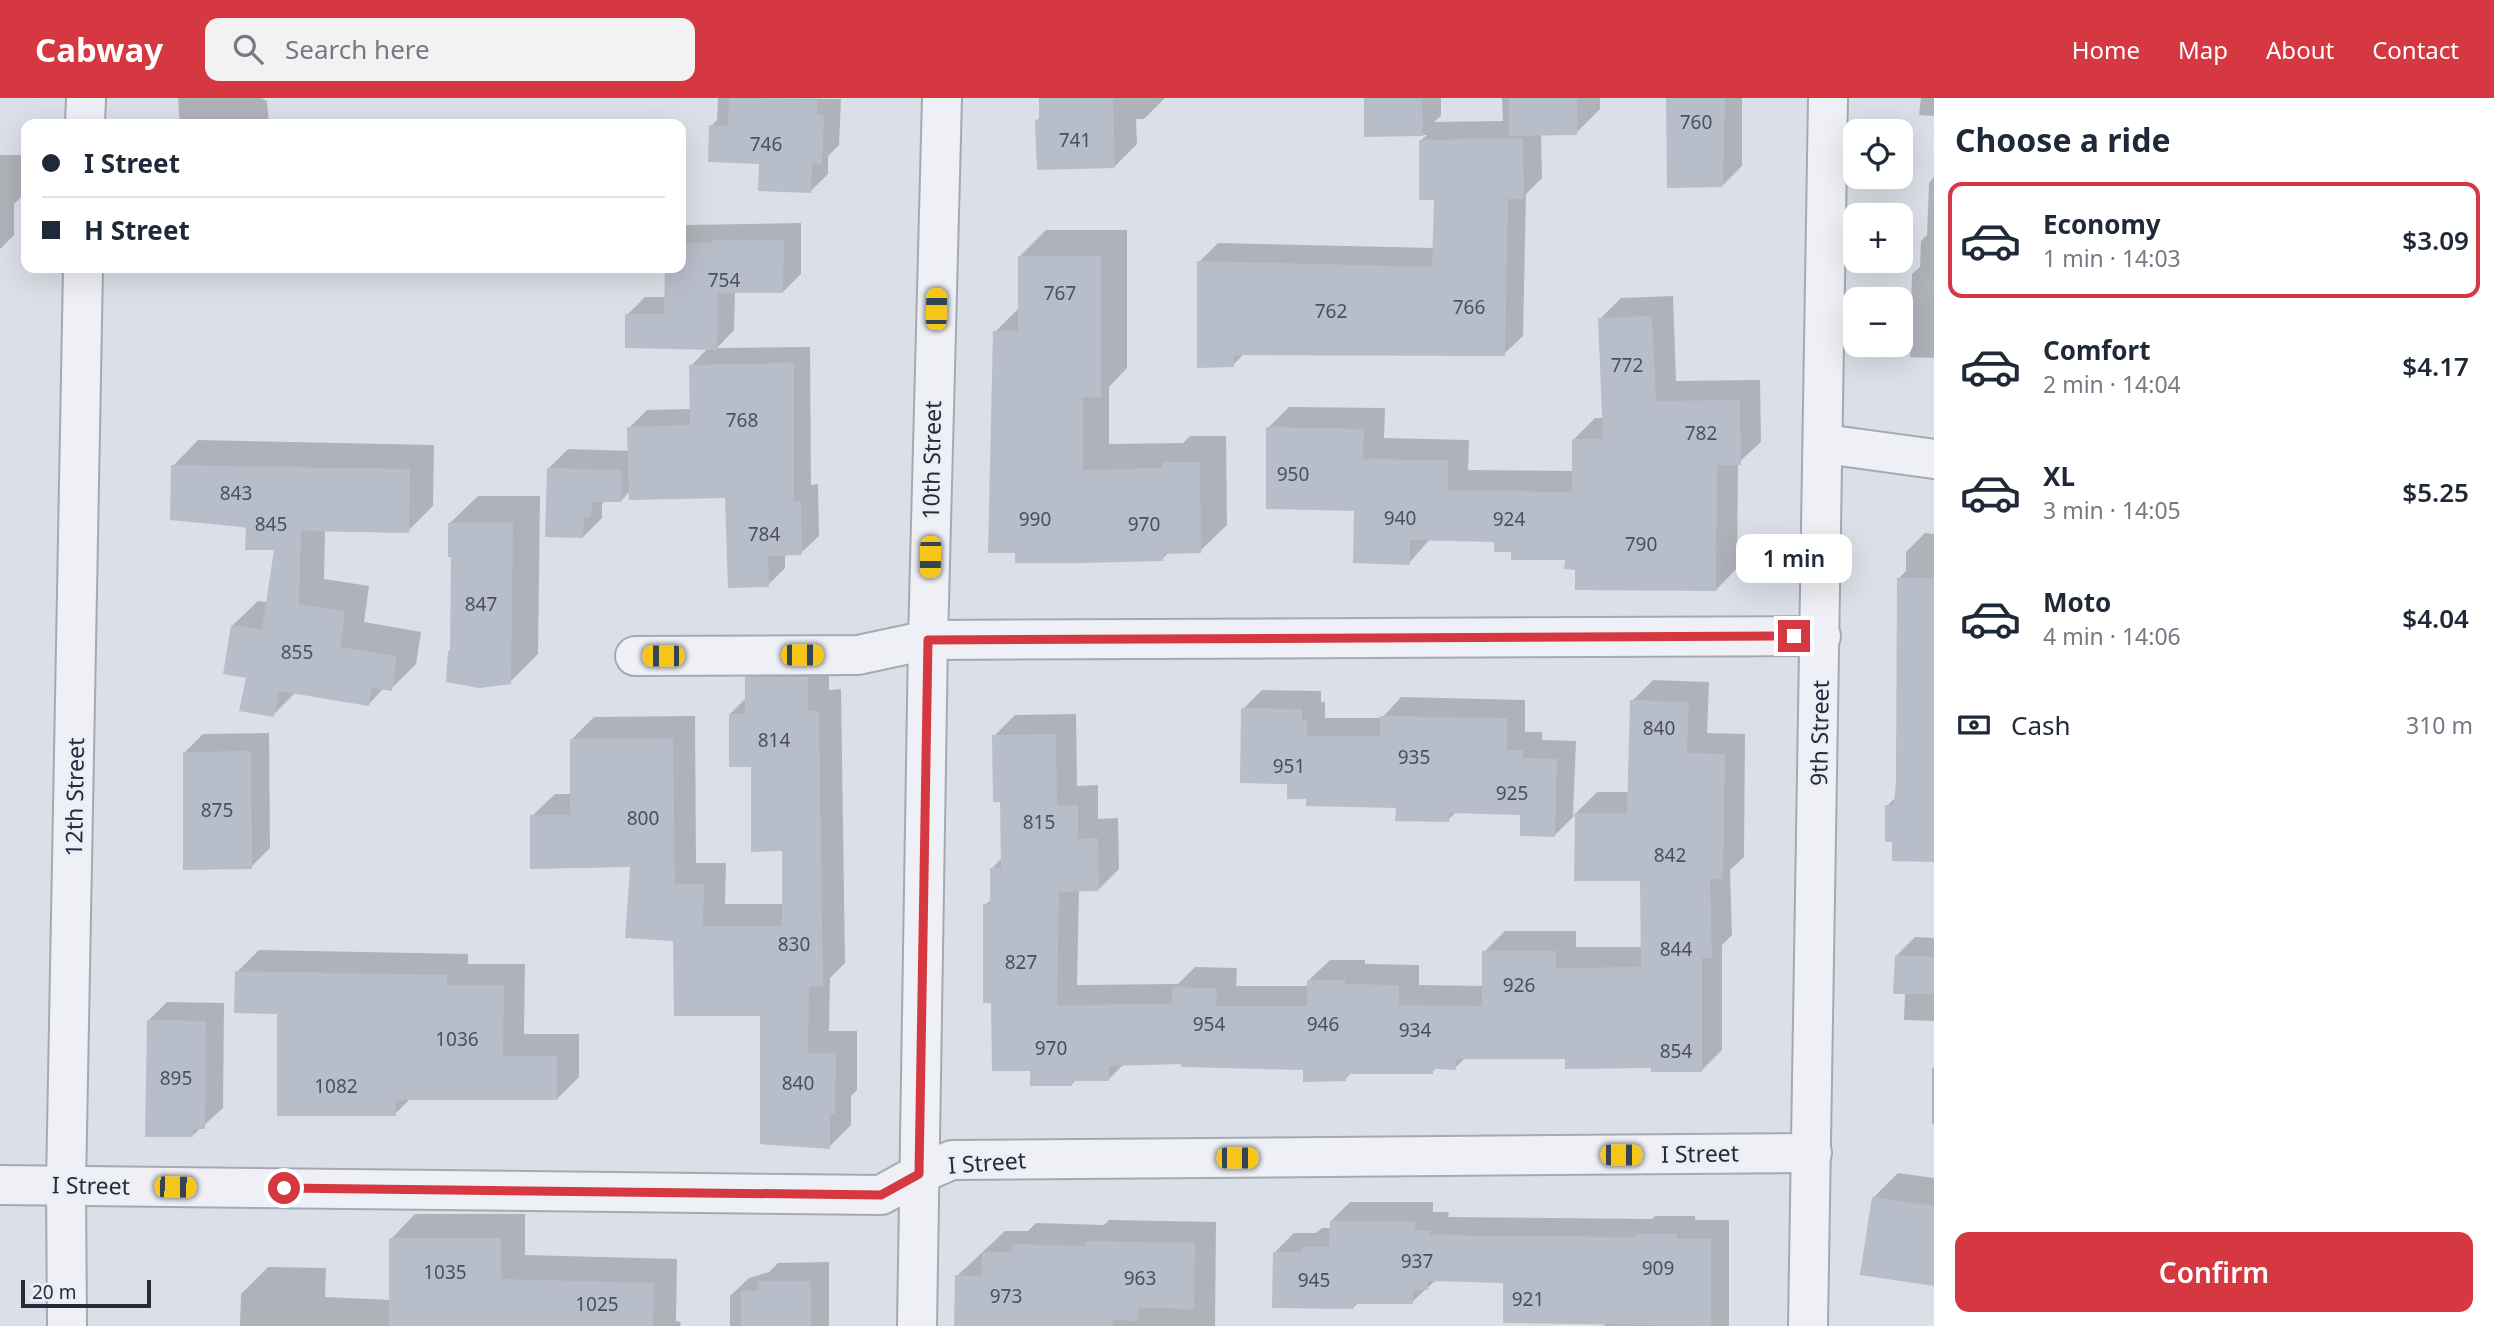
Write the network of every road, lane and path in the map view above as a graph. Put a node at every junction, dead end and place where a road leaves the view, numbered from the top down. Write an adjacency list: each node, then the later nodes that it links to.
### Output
1 (86, 98): 4 (street)
2 (942, 98): 9 (street, 10th Street)
3 (1828, 98): 6 (street, 9th Street)
4 (85, 119)
5 (83, 273): 14 (street, 12th Street)
6 (1825, 444): 7 (street); 8 (street, 9th Street)
7 (1934, 459)
8 (1821, 636): 9 (street); 11 (street, 9th Street)
9 (928, 640): 10 (street); 12 (street, 10th Street)
10 (635, 656)
11 (1812, 1153): 12 (street, I Street); 17 (street, 9th Street)
12 (919, 1174): 14 (street, I Street); 16 (street, 10th Street)
13 (0, 1185): 14 (street, I Street)
14 (66, 1186): 15 (street, 12th Street)
15 (67, 1326)
16 (917, 1326)
17 (1808, 1326)

